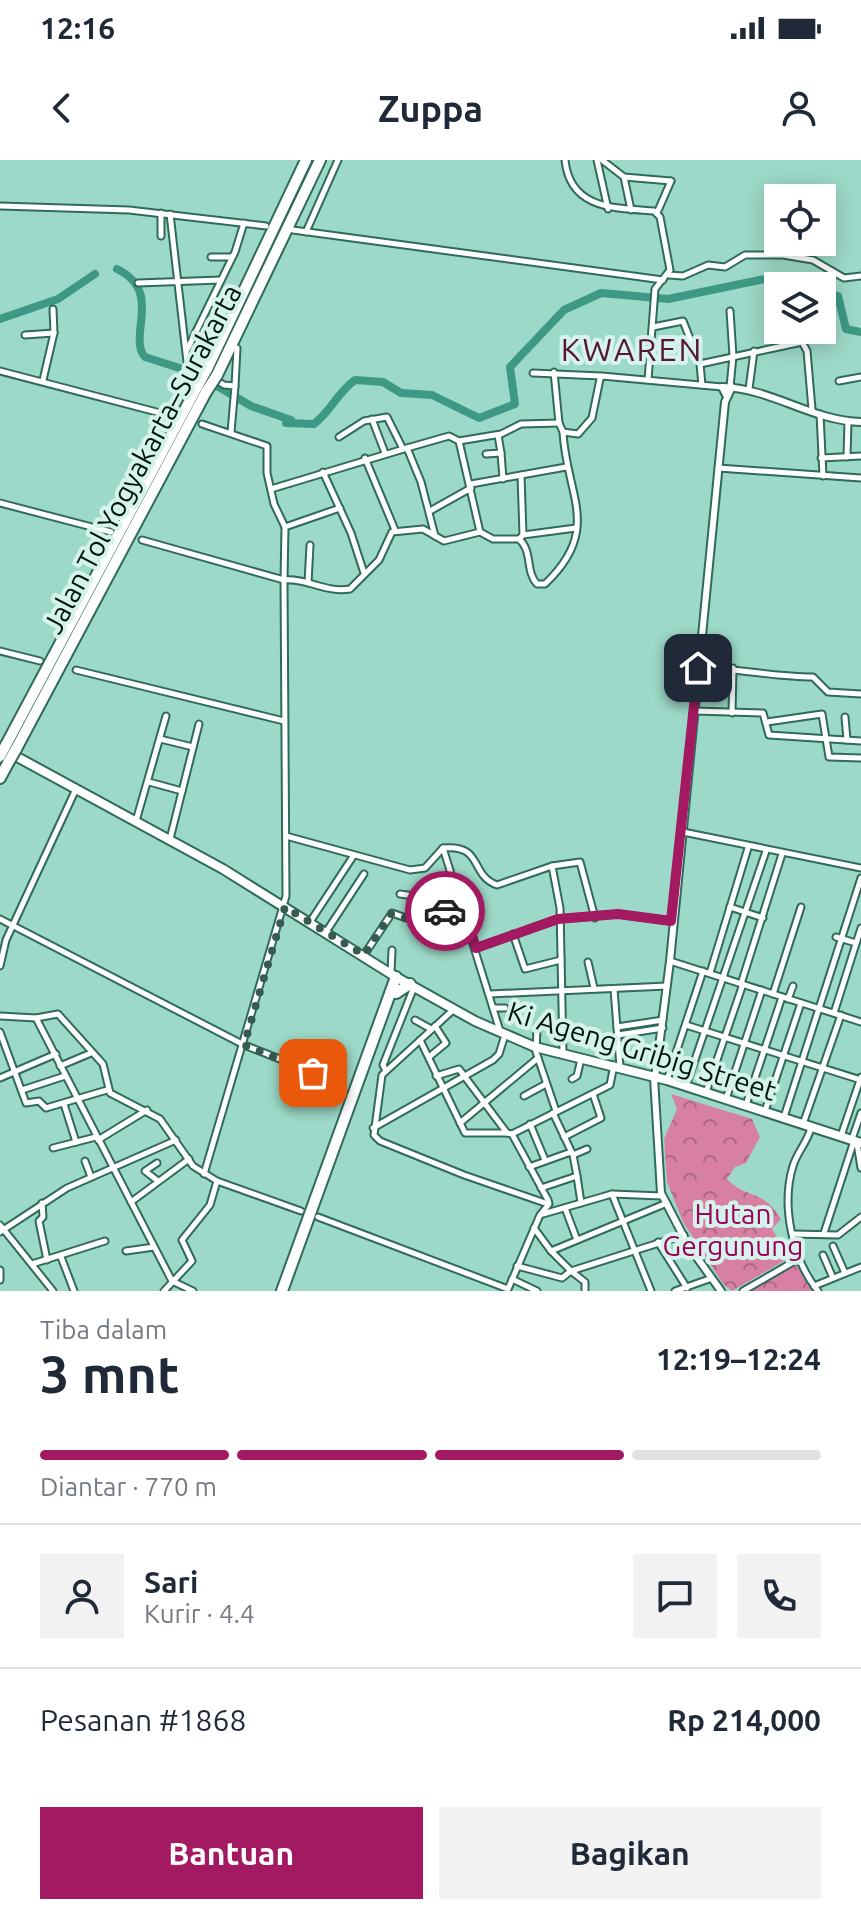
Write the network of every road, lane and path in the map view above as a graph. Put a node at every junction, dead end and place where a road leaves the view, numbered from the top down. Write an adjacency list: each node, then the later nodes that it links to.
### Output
1 (306, 160): 50 (highway, Jalan Tol Yogyakarta–Surakarta, bridge)
2 (320, 160): 50 (highway, Jalan Tol Yogyakarta–Surakarta, bridge)
3 (338, 160): 17 (street)
4 (565, 160): 8 (street)
5 (600, 160): 6 (street); 8 (street)
6 (624, 177): 9 (street); 11 (street)
7 (0, 206): 10 (street)
8 (608, 209): 9 (street)
9 (631, 210): 11 (street)
10 (161, 213): 12 (street); 18 (street)
11 (657, 213): 22 (street)
12 (170, 214): 13 (street); 26 (street)
13 (236, 221): 14 (street); 19 (street)
14 (244, 223): 15 (street); 19 (street)
15 (266, 226)
16 (293, 230): 17 (street)
17 (306, 232): 25 (street)
18 (161, 236)
19 (237, 244): 21 (street)
20 (211, 257): 21 (street)
21 (232, 257): 24 (street)
22 (669, 275): 23 (street); 25 (street)
23 (861, 276)
24 (221, 279): 26 (street); 36 (street)
25 (663, 280): 30 (street)
26 (178, 282): 27 (street); 36 (street)
27 (138, 283)
28 (53, 309): 31 (street)
29 (730, 311): 38 (street)
30 (653, 327): 39 (street); 46 (street)
31 (54, 333): 32 (street); 45 (street)
32 (25, 335)
33 (790, 344): 37 (street)
34 (802, 344): 53 (street)
35 (237, 348): 51 (street)
36 (187, 351): 51 (street)
37 (754, 351): 38 (street); 52 (street)
38 (733, 356): 39 (street); 49 (street)
39 (700, 364): 48 (street)
40 (0, 371): 45 (street)
41 (554, 372): 42 (street); 43 (street); 60 (street)
42 (533, 373)
43 (602, 376): 46 (street); 60 (street)
44 (861, 377): 47 (street)
45 (43, 380): 55 (street)
46 (648, 380): 48 (street)
47 (839, 381)
48 (702, 385): 49 (street)
49 (728, 387): 52 (street); 74 (street)
50 (202, 389): 114 (highway, Jalan Tol Yogyakarta–Surakarta)
51 (235, 389): 61 (street)
52 (749, 389): 53 (street)
53 (812, 409): 54 (street)
54 (820, 414): 57 (street); 72 (street)
55 (168, 415)
56 (372, 419): 63 (street); 65 (street); 66 (street)
57 (848, 421): 58 (street); 70 (street)
58 (861, 422)
59 (202, 424): 61 (street)
60 (562, 428): 62 (street); 73 (street)
61 (231, 432): 81 (street)
62 (498, 436): 64 (street); 67 (street)
63 (339, 437)
64 (460, 443): 65 (street); 80 (street)
65 (405, 448): 66 (street); 84 (street)
66 (385, 453): 71 (street)
67 (501, 453): 68 (street); 79 (street)
68 (486, 454)
69 (861, 456): 70 (street)
70 (847, 457): 72 (street)
71 (365, 458): 75 (street); 87 (street)
72 (821, 458): 77 (street)
73 (566, 467): 76 (street); 86 (street)
74 (718, 468): 77 (street); 99 (street)
75 (323, 472): 81 (street); 83 (street)
76 (521, 475): 79 (street); 91 (street)
77 (823, 476): 78 (street)
78 (861, 478)
79 (503, 479): 80 (street)
80 (471, 486): 84 (street); 89 (street)
81 (271, 489): 85 (street)
82 (0, 503): 88 (street)
83 (340, 508): 85 (street); 94 (street)
84 (430, 511): 90 (street)
85 (285, 527): 95 (street)
86 (576, 528): 91 (street); 91 (street)
87 (395, 530): 90 (street); 94 (street)
88 (111, 532)
89 (480, 532): 90 (street); 91 (street)
90 (435, 537)
91 (521, 537)
92 (142, 540): 95 (street)
93 (310, 545): 96 (street)
94 (364, 573): 96 (street)
95 (284, 580): 96 (street); 107 (street)
96 (308, 583)
97 (0, 651): 98 (street)
98 (40, 661)
99 (698, 668): 100 (street); 103 (street)
100 (733, 668): 102 (street); 104 (street)
101 (76, 670): 107 (street)
102 (861, 694)
103 (693, 710): 104 (street); 123 (street)
104 (732, 713): 108 (street)
105 (166, 716): 110 (street)
106 (845, 717): 112 (street)
107 (285, 722): 124 (street)
108 (767, 722): 111 (street); 111 (street)
109 (199, 724): 115 (street)
110 (160, 739): 115 (street); 119 (street)
111 (826, 739): 112 (street); 116 (street)
112 (847, 740): 113 (street)
113 (861, 741)
114 (7, 747): 117 (highway, Jalan Tol Yogyakarta–Surakarta, bridge); 120 (main road, Ki Ageng Gribig Street)
115 (193, 747): 121 (street)
116 (861, 758)
117 (4, 759): 118 (highway, Jalan Tol Yogyakarta–Surakarta)
118 (0, 778)
119 (149, 782): 121 (street); 122 (street)
120 (76, 789): 122 (main road, Ki Ageng Gribig Street); 148 (street)
121 (182, 791): 125 (street)
122 (136, 822): 125 (main road, Ki Ageng Gribig Street)
123 (682, 832): 127 (street); 146 (street)
124 (286, 836): 130 (street); 137 (street)
125 (170, 839): 137 (main road, Ki Ageng Gribig Street)
126 (443, 848): 130 (street); 131 (street); 135 (street)
127 (748, 848): 128 (street); 139 (street)
128 (766, 851): 129 (street); 141 (street)
129 (782, 854): 132 (street); 143 (street)
130 (354, 855): 147 (street)
131 (552, 866): 142 (street); 145 (street)
132 (861, 868)
133 (364, 874): 150 (street)
134 (861, 878): 152 (street)
135 (456, 881): 136 (street); 138 (street)
136 (400, 894)
137 (285, 907): 147 (main road, Ki Ageng Gribig Street); 197 (street)
138 (463, 907): 154 (street); 156 (street)
139 (730, 907): 141 (street); 161 (street)
140 (801, 907): 173 (street)
141 (745, 913): 143 (street); 162 (street)
142 (595, 918): 145 (street); 146 (street)
143 (763, 918): 164 (street)
144 (0, 919): 148 (street)
145 (558, 919): 151 (street); 157 (street)
146 (671, 921): 158 (street)
147 (310, 922): 150 (main road, Ki Ageng Gribig Street)
148 (15, 923): 160 (street); 197 (street)
149 (861, 928): 153 (street)
150 (326, 932): 156 (main road, Ki Ageng Gribig Street)
151 (513, 934): 154 (street); 157 (street)
152 (839, 938): 153 (street); 178 (street)
153 (856, 943): 180 (street)
154 (476, 948): 172 (street)
155 (392, 950): 163 (street)
156 (364, 955): 163 (main road, Ki Ageng Gribig Street)
157 (561, 960): 168 (street)
158 (670, 961): 161 (street); 165 (street)
159 (588, 962): 167 (street)
160 (0, 966)
161 (706, 972): 162 (street); 186 (street)
162 (723, 978): 164 (street); 190 (street)
163 (402, 980): 171 (highway); 171 (highway); 179 (main road, Ki Ageng Gribig Street); 212 (street)
164 (742, 984): 170 (street); 194 (street)
165 (667, 986): 169 (street); 185 (street)
166 (793, 986): 174 (street)
167 (594, 988): 168 (street); 169 (street)
168 (562, 989): 172 (street); 202 (street)
169 (614, 989): 188 (street)
170 (762, 990): 173 (street); 196 (street)
171 (394, 991): 314 (highway); 315 (highway)
172 (490, 994): 176 (street)
173 (773, 994): 174 (street)
174 (785, 998): 175 (street); 199 (street)
175 (801, 1003): 178 (street); 204 (street)
176 (493, 1008): 177 (street); 192 (street)
177 (505, 1008)
178 (821, 1009): 180 (street); 207 (street)
179 (453, 1010): 187 (street); 192 (main road, Ki Ageng Gribig Street)
180 (837, 1014): 184 (street); 210 (street)
181 (0, 1016): 182 (street)
182 (36, 1018): 200 (street); 201 (street)
183 (415, 1020): 187 (street)
184 (861, 1022)
185 (663, 1024): 188 (street); 193 (street); 219 (street)
186 (686, 1025): 190 (street); 220 (street)
187 (433, 1027): 195 (street); 203 (street)
188 (617, 1027): 193 (street)
189 (537, 1028): 198 (street)
190 (705, 1031): 194 (street); 223 (street)
191 (0, 1032): 211 (street)
192 (503, 1033): 198 (main road, Ki Ageng Gribig Street); 215 (street)
193 (618, 1035): 209 (street)
194 (725, 1037): 196 (street); 227 (street)
195 (420, 1040): 203 (street); 212 (street)
196 (744, 1043): 199 (street); 230 (street)
197 (244, 1045): 221 (street); 261 (street)
198 (535, 1047): 202 (main road, Ki Ageng Gribig Street); 205 (street)
199 (764, 1050): 204 (street); 234 (street)
200 (91, 1053): 208 (street); 226 (street)
201 (56, 1054): 208 (street); 211 (street)
202 (563, 1054): 206 (main road, Ki Ageng Gribig Street)
203 (429, 1057): 214 (street)
204 (783, 1057): 207 (street); 237 (street)
205 (538, 1058): 222 (street); 233 (street)
206 (581, 1058): 209 (main road, Ki Ageng Gribig Street); 217 (street)
207 (803, 1062): 210 (street); 239 (street)
208 (60, 1066): 213 (street)
209 (617, 1066): 219 (main road, Ki Ageng Gribig Street); 228 (street)
210 (822, 1068): 218 (street); 242 (street)
211 (15, 1071): 216 (street); 225 (street)
212 (386, 1071): 243 (street)
213 (65, 1076): 225 (street); 231 (street)
214 (436, 1076): 215 (street); 224 (street)
215 (464, 1076): 224 (street); 233 (street)
216 (0, 1078)
217 (572, 1079)
218 (861, 1079): 246 (street)
219 (655, 1080): 220 (main road, Ki Ageng Gribig Street); 268 (street)
220 (667, 1080): 223 (main road, Ki Ageng Gribig Street)
221 (336, 1081)
222 (546, 1084): 229 (street); 236 (street)
223 (686, 1086): 227 (main road, Ki Ageng Gribig Street)
224 (442, 1088): 240 (street); 243 (street)
225 (22, 1090): 232 (street)
226 (107, 1090): 231 (street); 235 (street)
227 (706, 1092): 230 (main road, Ki Ageng Gribig Street)
228 (592, 1094): 236 (street); 245 (street)
229 (524, 1096)
230 (726, 1099): 234 (main road, Ki Ageng Gribig Street)
231 (79, 1100): 232 (street); 247 (street)
232 (64, 1104): 249 (street)
233 (483, 1104): 240 (street); 244 (street)
234 (746, 1106): 237 (main road, Ki Ageng Gribig Street)
235 (147, 1110): 247 (street); 248 (street)
236 (554, 1112): 241 (street); 245 (street)
237 (765, 1112): 239 (main road, Ki Ageng Gribig Street)
238 (861, 1113): 250 (street)
239 (784, 1118): 242 (main road, Ki Ageng Gribig Street)
240 (460, 1123): 244 (street)
241 (530, 1124): 244 (street); 255 (street)
242 (807, 1126): 246 (main road, Ki Ageng Gribig Street); 283 (street)
243 (372, 1128): 273 (street)
244 (510, 1133): 258 (street)
245 (564, 1137): 253 (street)
246 (841, 1137): 250 (main road, Ki Ageng Gribig Street)
247 (97, 1138): 249 (street); 259 (street)
248 (176, 1140): 254 (street); 259 (street)
249 (76, 1142): 251 (street)
250 (856, 1142): 260 (street); 282 (street)
251 (53, 1148)
252 (587, 1149): 253 (street)
253 (572, 1153): 255 (street); 262 (street)
254 (189, 1159): 261 (street); 264 (street)
255 (545, 1160): 258 (street)
256 (85, 1161): 263 (street)
257 (157, 1163): 264 (street)
258 (529, 1167): 266 (street)
259 (115, 1168): 263 (street); 269 (street)
260 (861, 1168)
261 (204, 1174): 265 (street)
262 (577, 1176): 266 (street); 271 (street)
263 (91, 1177): 270 (street)
264 (159, 1181): 269 (street)
265 (217, 1181): 275 (street); 307 (street)
266 (541, 1188): 273 (street)
267 (612, 1194): 268 (street); 271 (street); 279 (street)
268 (662, 1196): 272 (street)
269 (131, 1202): 289 (street)
270 (42, 1203): 281 (street); 296 (street)
271 (581, 1203): 274 (street)
272 (667, 1203): 279 (street); 284 (street)
273 (549, 1204): 276 (street)
274 (565, 1208): 276 (street); 285 (street)
275 (301, 1211)
276 (540, 1215): 280 (street)
277 (318, 1217): 305 (street)
278 (861, 1217): 282 (street)
279 (623, 1221): 285 (street); 290 (street)
280 (534, 1228): 292 (street); 298 (street)
281 (1, 1229): 297 (street)
282 (824, 1233): 283 (street)
283 (793, 1234): 295 (street)
284 (684, 1235): 287 (street); 303 (street)
285 (577, 1240): 292 (street)
286 (105, 1241): 294 (street)
287 (658, 1242): 290 (street); 308 (street)
288 (833, 1246): 302 (street)
289 (154, 1247): 291 (street); 307 (street)
290 (636, 1250): 301 (street); 318 (street)
291 (126, 1251)
292 (551, 1251): 301 (street)
293 (823, 1255): 304 (street)
294 (61, 1257): 296 (street); 311 (street)
295 (800, 1258): 309 (street); 321 (street)
296 (47, 1260): 297 (street)
297 (32, 1264): 310 (street)
298 (517, 1266): 301 (street); 305 (street)
299 (861, 1268): 302 (street)
300 (0, 1270): 306 (street)
301 (571, 1271): 317 (street)
302 (845, 1273): 304 (street)
303 (712, 1278): 308 (street); 320 (street)
304 (833, 1278): 309 (street)
305 (512, 1279): 316 (street)
306 (0, 1280)
307 (172, 1281): 312 (street); 313 (street)
308 (687, 1288): 319 (street)
309 (816, 1288)
310 (53, 1291)
311 (74, 1291)
312 (164, 1291)
313 (193, 1291)
314 (282, 1291)
315 (289, 1291)
316 (537, 1291)
317 (585, 1291)
318 (651, 1291)
319 (675, 1291)
320 (721, 1291)
321 (743, 1291)

